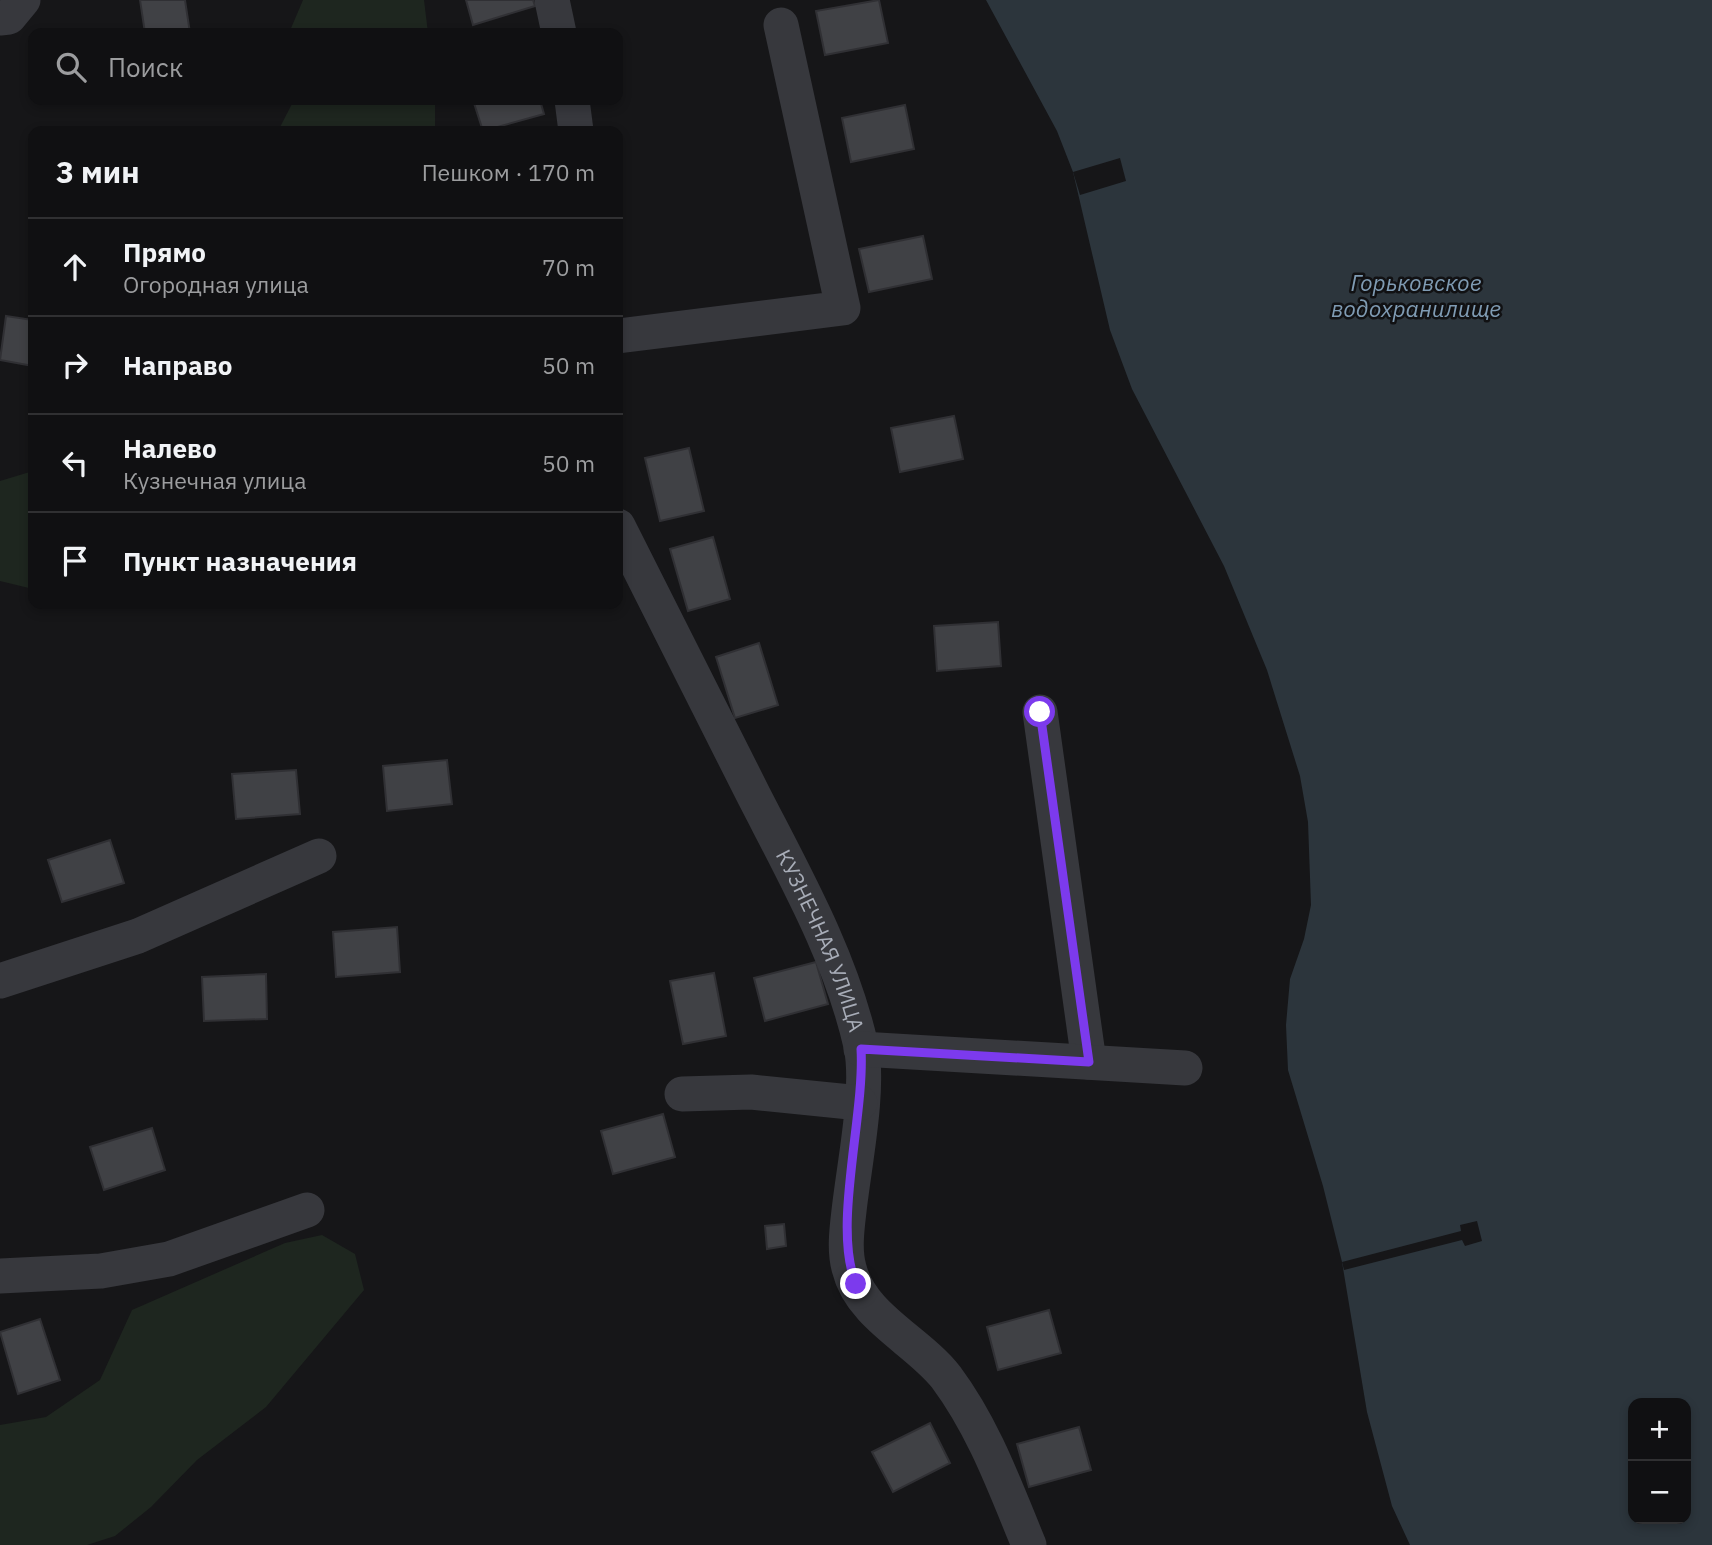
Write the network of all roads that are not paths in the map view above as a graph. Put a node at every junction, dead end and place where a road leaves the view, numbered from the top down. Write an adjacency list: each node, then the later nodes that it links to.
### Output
1 (23, 0): 3 (street)
2 (552, 0): 5 (street)
3 (0, 18)
4 (781, 24): 8 (street)
5 (558, 28)
6 (573, 105): 7 (street)
7 (575, 126)
8 (623, 335)
9 (623, 536): 13 (street, КУЗНЕЧНАЯ УЛИЦА)
10 (1040, 712): 14 (street)
11 (319, 856): 12 (street)
12 (0, 981)
13 (861, 1049): 14 (street); 17 (street, КУЗНЕЧНАЯ УЛИЦА)
14 (1089, 1062): 15 (street)
15 (1185, 1068)
16 (682, 1094): 17 (street)
17 (860, 1103): 20 (street, КУЗНЕЧНАЯ УЛИЦА)
18 (307, 1210): 19 (street)
19 (0, 1276)
20 (1029, 1545)

